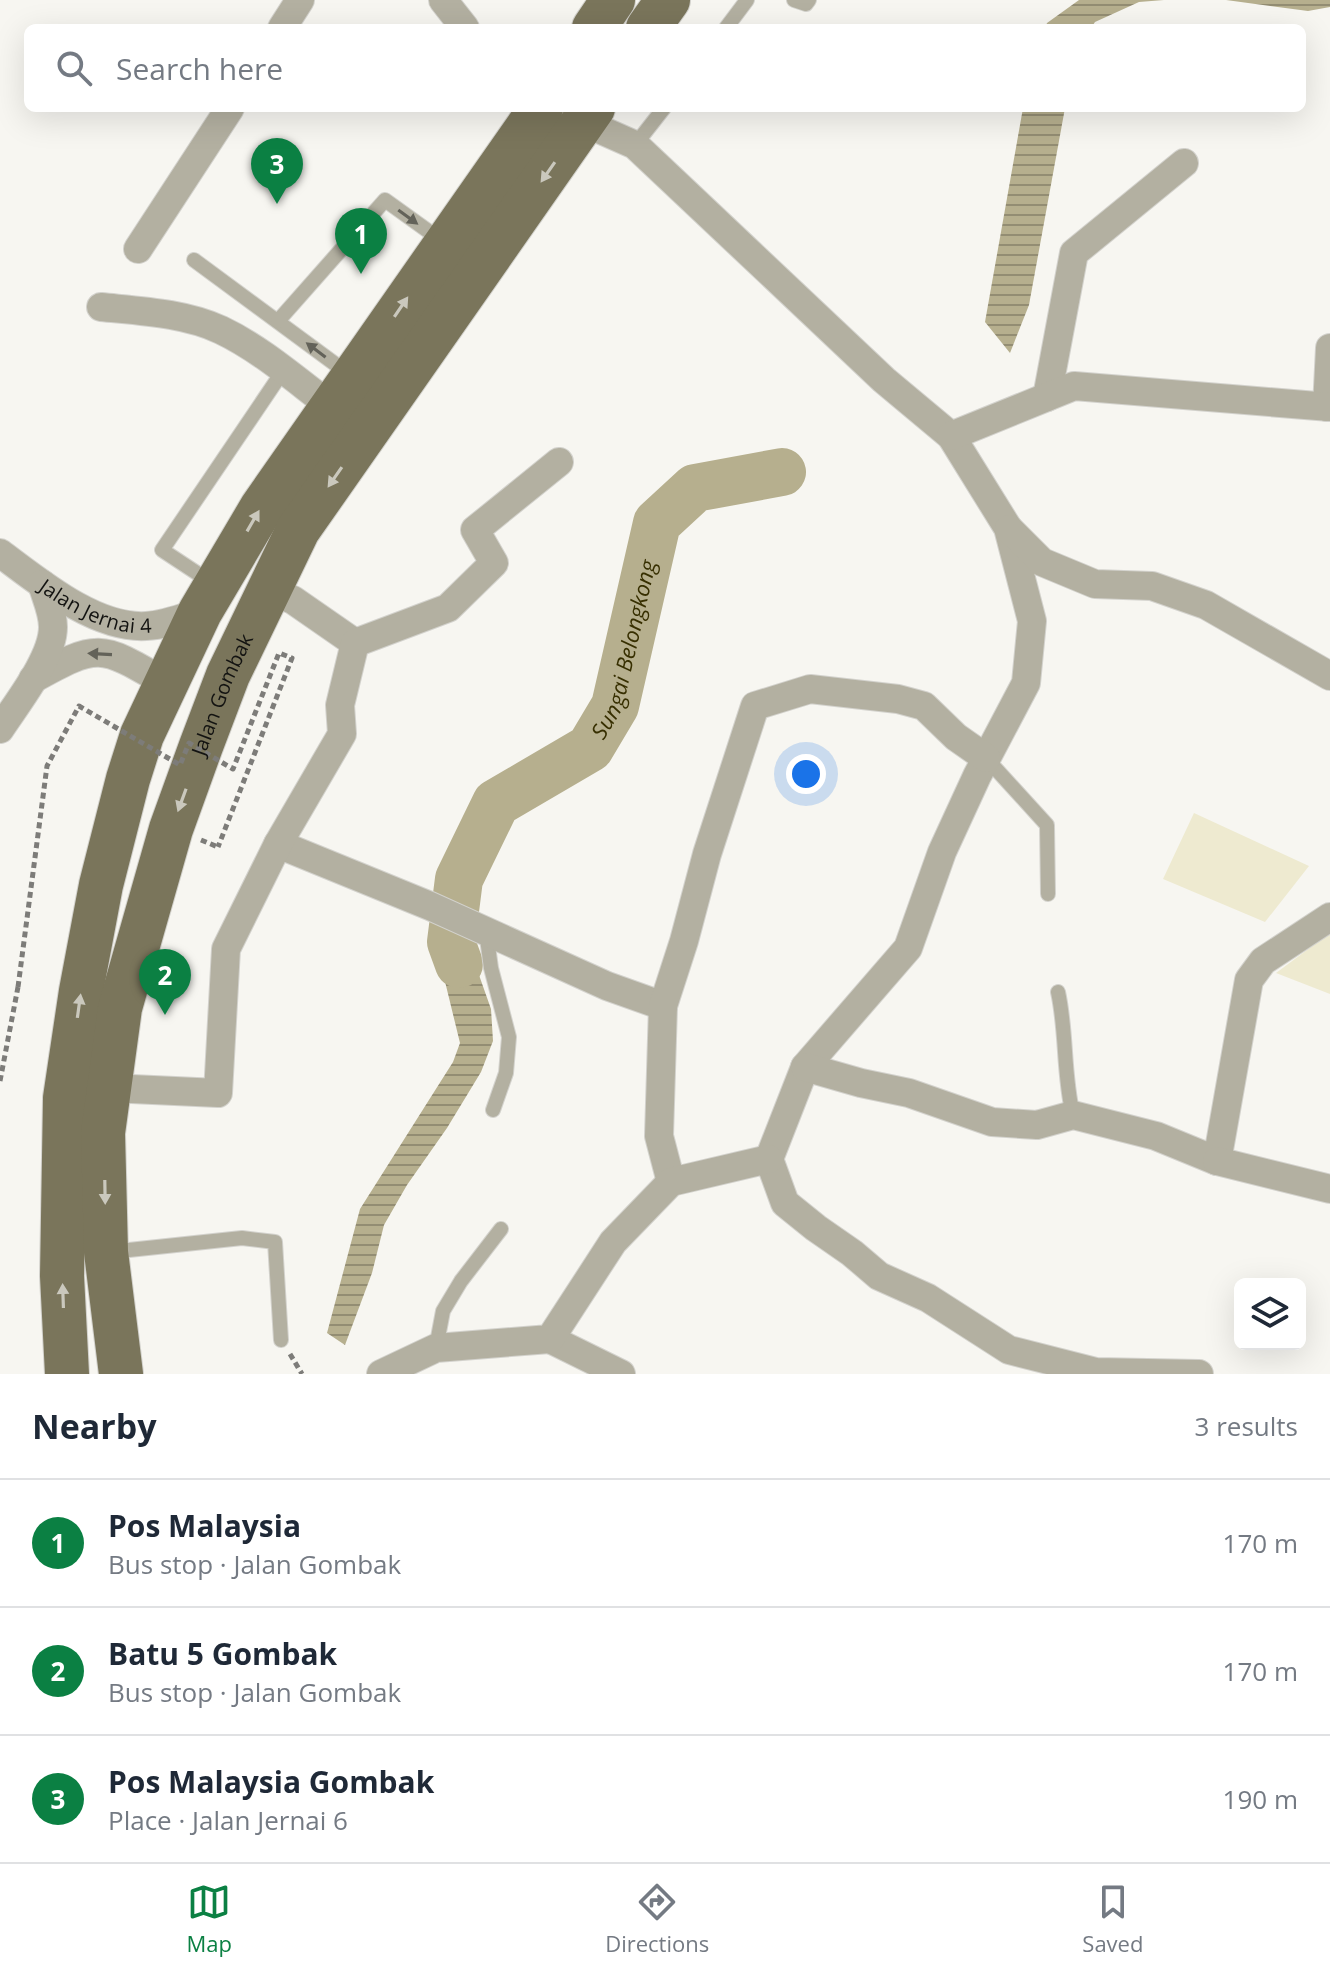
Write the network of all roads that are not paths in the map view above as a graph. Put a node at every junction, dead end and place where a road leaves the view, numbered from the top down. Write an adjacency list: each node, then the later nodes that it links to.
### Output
1 (300, 0): 8 (street)
2 (443, 0): 9 (street)
3 (613, 0): 10 (main road)
4 (668, 0): 11 (main road)
5 (747, 0): 12 (lane)
6 (794, 0): 7 (lane)
7 (809, 0)
8 (285, 24)
9 (462, 24)
10 (597, 24)
11 (651, 24)
12 (729, 24)
13 (227, 112): 20 (street)
14 (538, 112): 19 (main road)
15 (661, 112): 17 (lane)
16 (579, 113): 17 (street); 32 (main road, Jalan Gombak, one-way to 32)
17 (635, 145): 29 (street)
18 (1184, 163): 27 (street)
19 (445, 243): 23 (lane, one-way to 19); 26 (main road, one-way to 19)
20 (138, 249)
21 (194, 260): 23 (lane)
22 (101, 307): 25 (street)
23 (278, 321): 26 (lane, one-way to 23)
24 (1330, 348): 28 (street)
25 (283, 371): 26 (street); 36 (lane)
26 (343, 393): 36 (main road, one-way to 26)
27 (1047, 397): 28 (street); 29 (street)
28 (1328, 407)
29 (951, 436): 31 (street)
30 (559, 462): 37 (street)
31 (1008, 528): 38 (street); 42 (street)
32 (298, 530): 35 (main road, Jalan Gombak); 40 (main road)
33 (0, 553): 34 (street, Jalan Jernai 4)
34 (42, 584): 36 (street, Jalan Jernai 4); 39 (street)
35 (269, 590): 37 (street); 50 (main road, Jalan Gombak, one-way to 50)
36 (208, 599): 40 (main road)
37 (355, 643): 43 (street)
38 (1330, 676)
39 (33, 679): 40 (street, one-way to 39); 41 (street)
40 (166, 683): 62 (main road, one-way to 40)
41 (0, 729)
42 (986, 758): 44 (lane); 48 (street); 49 (street)
43 (278, 844): 46 (street); 50 (street)
44 (1048, 894)
45 (1330, 917): 54 (street)
46 (486, 931): 48 (street); 51 (lane)
47 (1058, 992): 52 (lane)
48 (663, 1006): 55 (street)
49 (805, 1067): 52 (street); 53 (street)
50 (110, 1088): 58 (main road, Jalan Gombak, one-way to 58)
51 (493, 1110)
52 (1073, 1115): 54 (street)
53 (769, 1159): 55 (street); 66 (street)
54 (1217, 1161): 56 (street)
55 (671, 1182): 59 (street)
56 (1330, 1189)
57 (501, 1229): 61 (lane)
58 (106, 1252): 60 (lane); 63 (main road, Jalan Gombak)
59 (550, 1339): 61 (street); 65 (street)
60 (281, 1340)
61 (436, 1348): 64 (street)
62 (67, 1374)
63 (121, 1374)
64 (381, 1374)
65 (621, 1374)
66 (1199, 1374)

